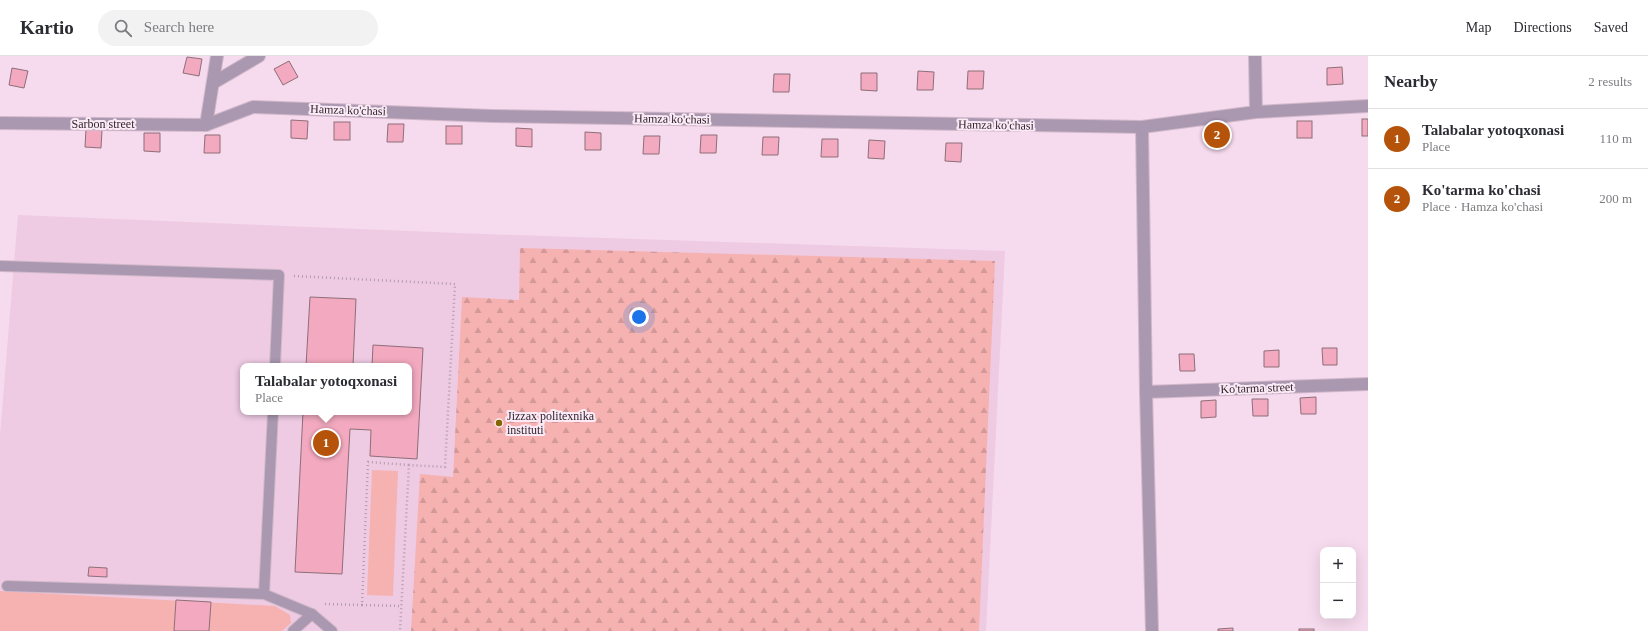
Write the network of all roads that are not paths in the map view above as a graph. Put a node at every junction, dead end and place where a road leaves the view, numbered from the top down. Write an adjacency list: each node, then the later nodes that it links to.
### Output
1 (217, 56): 4 (street)
2 (259, 56): 4 (street)
3 (1255, 56): 6 (street)
4 (213, 83): 8 (street)
5 (1368, 106): 6 (street, Hamza ko'chasi)
6 (1256, 112): 9 (street, Hamza ko'chasi)
7 (0, 123): 8 (street, Sarbon street)
8 (206, 125): 9 (street, Hamza ko'chasi)
9 (1142, 127): 13 (street)
10 (0, 266): 11 (lane)
11 (275, 363)
12 (1368, 384): 13 (street, Ko'tarma street)
13 (1146, 392): 20 (street)
14 (273, 415): 16 (lane)
15 (7, 586): 16 (lane)
16 (264, 594): 17 (lane)
17 (312, 614): 18 (lane); 19 (lane)
18 (293, 631)
19 (332, 631)
20 (1152, 631)

